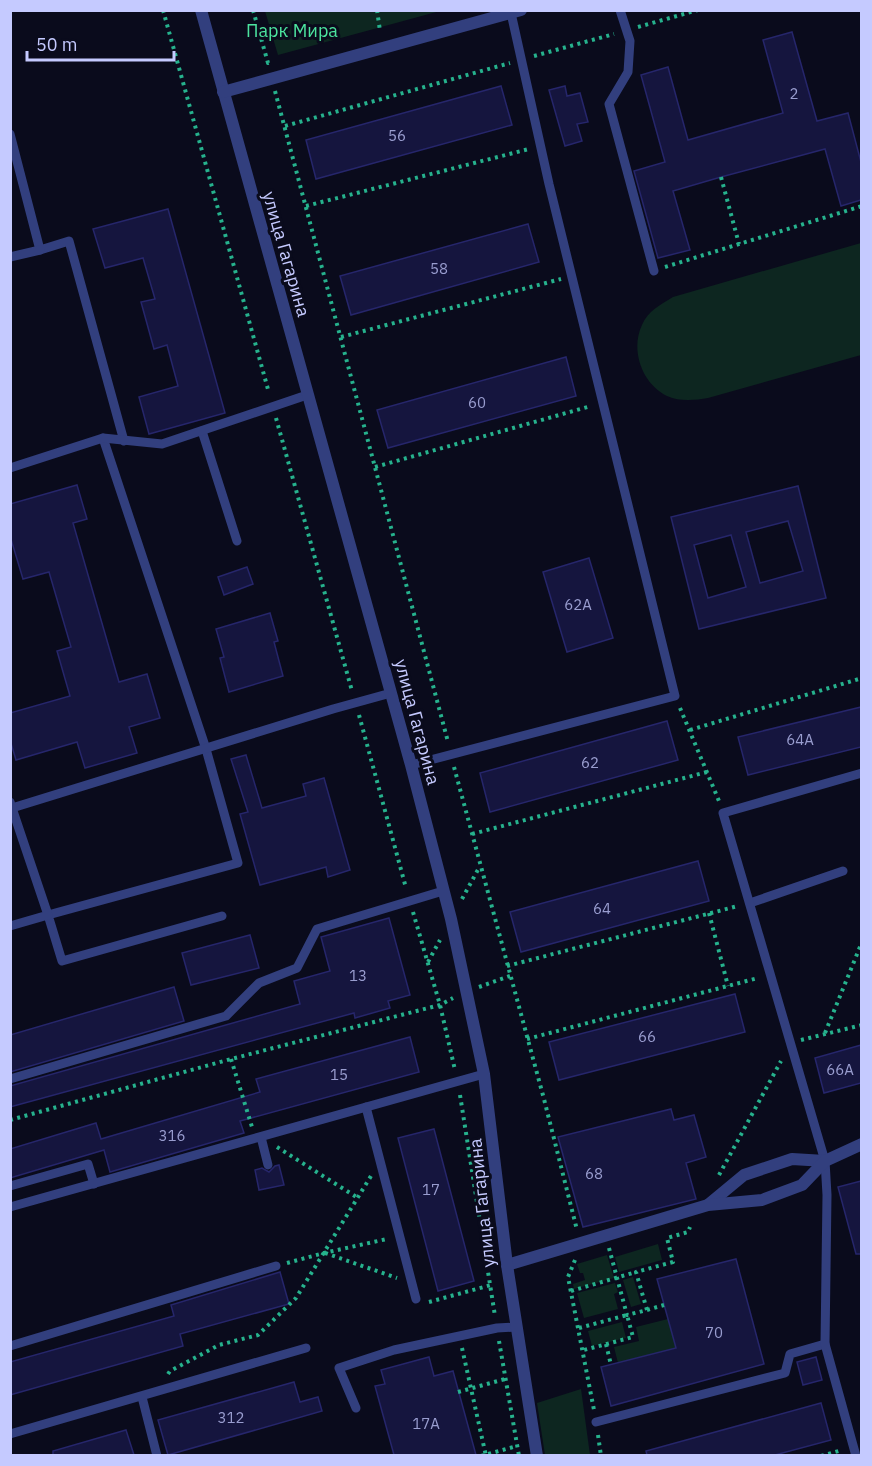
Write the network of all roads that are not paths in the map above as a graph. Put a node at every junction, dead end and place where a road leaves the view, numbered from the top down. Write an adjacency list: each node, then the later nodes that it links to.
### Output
1 (201, 10): 4 (street, улица Гагарина)
2 (620, 10): 8 (lane)
3 (516, 12): 4 (street); 17 (lane)
4 (222, 92): 9 (street, улица Гагарина)
5 (10, 134): 6 (lane)
6 (40, 250): 7 (lane); 12 (lane)
7 (10, 257)
8 (654, 271)
9 (307, 395): 10 (lane); 15 (street, улица Гагарина)
10 (202, 431): 12 (lane); 14 (lane)
11 (103, 438): 12 (lane); 13 (lane); 16 (lane)
12 (124, 441)
13 (10, 468)
14 (237, 541)
15 (391, 693): 16 (lane); 17 (street, улица Гагарина)
16 (206, 748): 19 (lane); 23 (lane)
17 (411, 765): 21 (street, улица Гагарина)
18 (861, 772): 22 (lane)
19 (11, 805): 23 (lane)
20 (843, 871): 22 (lane)
21 (444, 891): 26 (street, улица Гагарина); 27 (lane)
22 (750, 903): 31 (lane)
23 (48, 915): 24 (lane); 25 (lane)
24 (222, 916)
25 (10, 926)
26 (484, 1074): 28 (lane); 37 (street, улица Гагарина)
27 (10, 1079)
28 (366, 1107): 29 (lane); 39 (lane)
29 (258, 1137): 32 (lane); 33 (lane)
30 (861, 1144): 31 (street)
31 (825, 1161): 35 (street); 35 (street); 41 (lane)
32 (268, 1165)
33 (94, 1184): 34 (lane); 36 (lane)
34 (10, 1186)
35 (708, 1205): 37 (street)
36 (10, 1207)
37 (507, 1265): 40 (street, улица Гагарина)
38 (276, 1266): 42 (lane)
39 (416, 1299)
40 (516, 1327): 45 (lane); 50 (street, улица Гагарина)
41 (825, 1344): 46 (lane); 48 (lane)
42 (10, 1346)
43 (306, 1348): 44 (lane)
44 (142, 1397): 47 (lane); 49 (lane)
45 (356, 1408)
46 (596, 1422)
47 (10, 1434)
48 (855, 1451)
49 (157, 1455)
50 (537, 1455)

